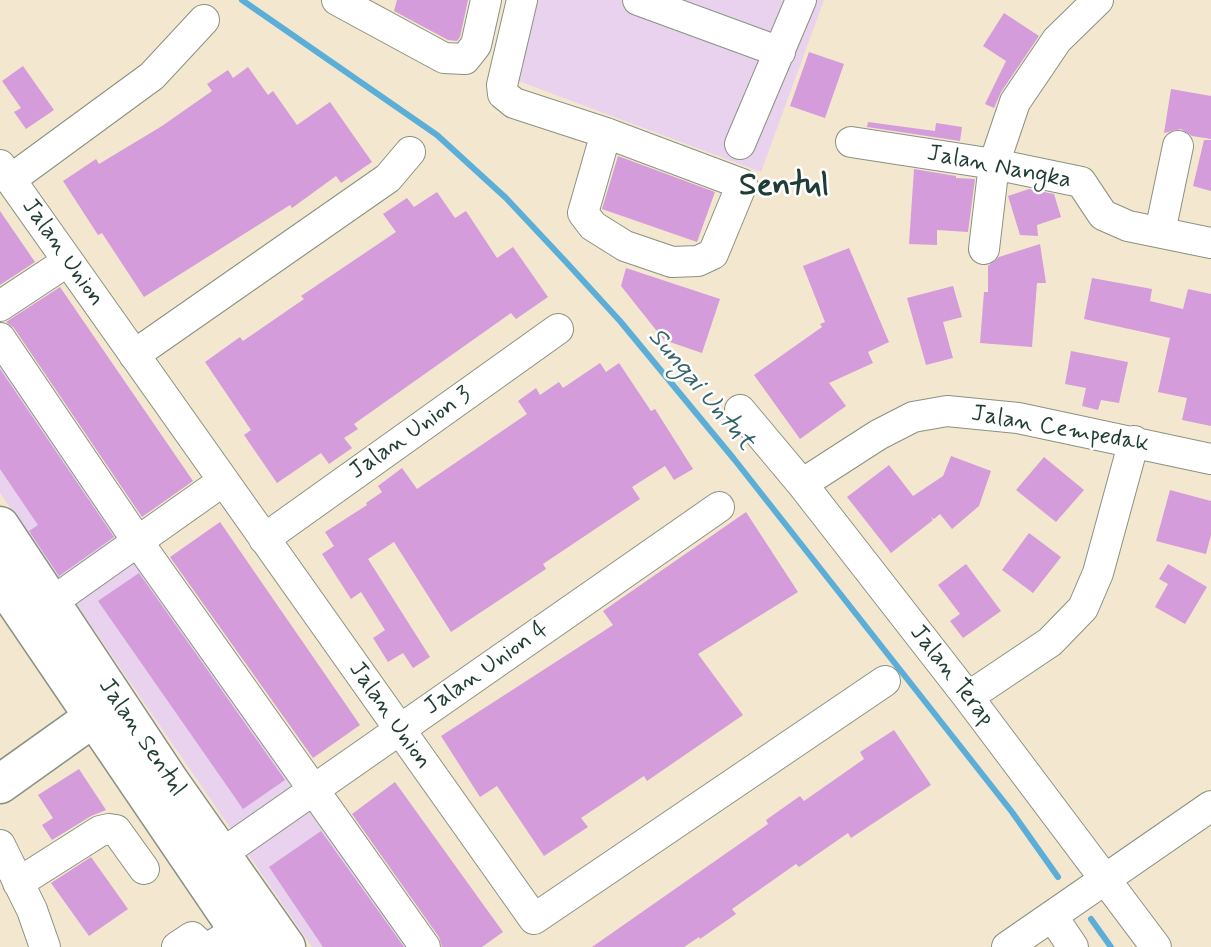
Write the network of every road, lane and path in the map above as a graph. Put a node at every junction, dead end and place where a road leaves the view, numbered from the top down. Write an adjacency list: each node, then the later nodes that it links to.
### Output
1 (337, 0): 2 (street)
2 (486, 0)
3 (522, 0): 9 (street)
4 (638, 0): 8 (street)
5 (801, 0): 8 (street)
6 (1098, 0): 14 (street)
7 (204, 20): 15 (street)
8 (780, 52): 11 (street)
9 (606, 133): 9 (street)
10 (851, 142): 14 (street, Jalan Nangka)
11 (740, 144)
12 (1178, 146): 16 (street)
13 (410, 152): 23 (street)
14 (994, 164): 16 (street, Jalan Nangka); 18 (street)
15 (5, 172): 19 (street, Jalan Union)
16 (1160, 232): 17 (street, Jalan Nangka)
17 (1211, 243)
18 (984, 249)
19 (68, 261): 20 (street); 23 (street, Jalan Union)
20 (0, 306)
21 (558, 329): 31 (street, Jalan Union 3)
22 (0, 338): 32 (street)
23 (134, 355): 27 (street, Jalan Union)
24 (740, 410): 28 (street, Jalan Terap)
25 (1134, 441): 26 (street, Jalan Cempedak); 28 (street, Jalan Cempedak); 36 (street)
26 (1211, 459)
27 (223, 481): 31 (street, Jalan Union); 32 (street)
28 (802, 484): 36 (street, Jalan Terap)
29 (719, 507): 38 (street, Jalan Union 4)
30 (0, 526): 34 (main road, Jalan Sentul)
31 (264, 538): 38 (street, Jalan Union)
32 (138, 542): 34 (street); 41 (street)
33 (0, 579): 37 (main road, Jalan Sentul)
34 (52, 602): 37 (main road, Jalan Sentul)
35 (886, 681): 38 (street, Jalan Union)
36 (968, 697): 46 (street, Jalan Terap)
37 (99, 699): 39 (main road); 40 (main road); 44 (main road, Jalan Sentul); 49 (main road, Jalan Sentul)
38 (399, 730): 41 (street, Jalan Union 4)
39 (0, 757)
40 (0, 784)
41 (313, 790): 44 (street, Jalan Union 4); 54 (street)
42 (1211, 806): 46 (street)
43 (0, 845): 47 (street)
44 (220, 855): 53 (main road, Jalan Sentul)
45 (144, 869): 47 (street)
46 (1105, 879): 48 (street); 57 (street, Jalan Terap)
47 (19, 883): 50 (street)
48 (1052, 916): 55 (street); 56 (street)
49 (233, 941)
50 (45, 947)
51 (177, 947): 52 (street)
52 (203, 947)
53 (286, 947)
54 (425, 947)
55 (1007, 947)
56 (1073, 947)
57 (1156, 947)

